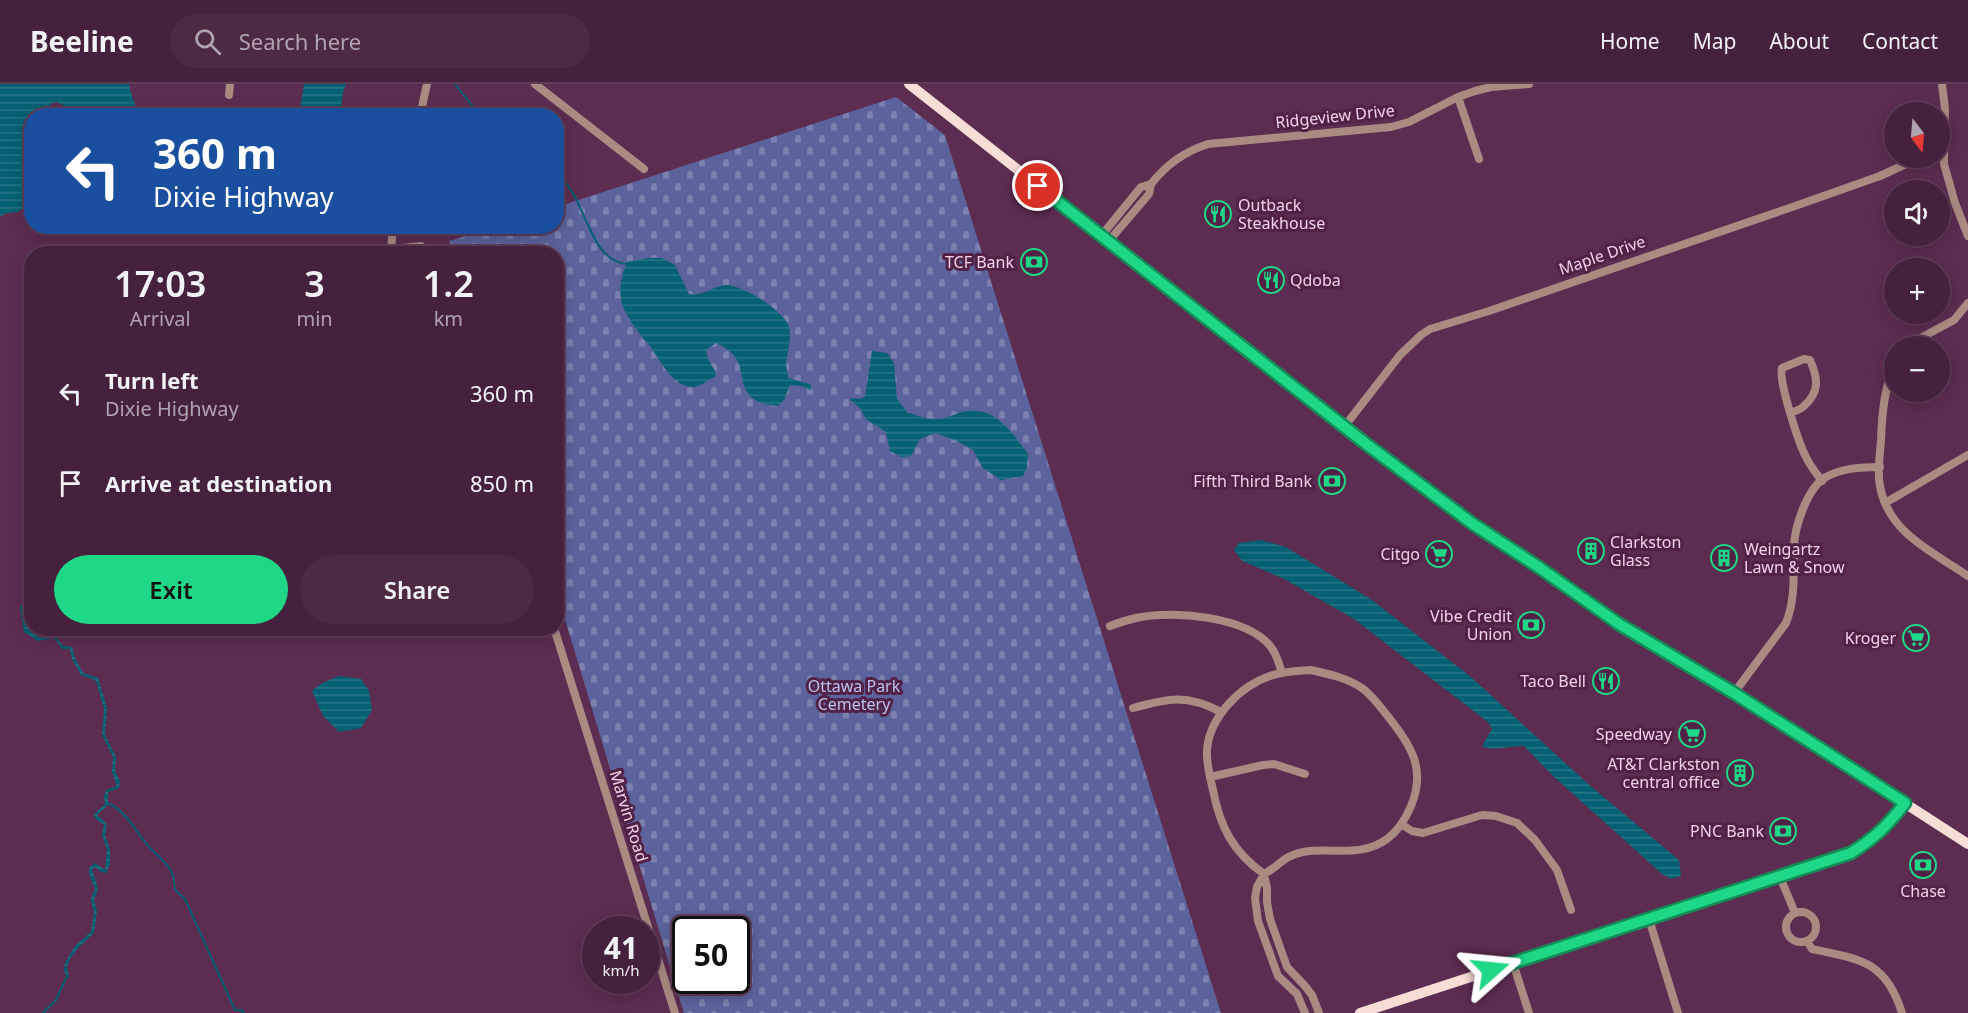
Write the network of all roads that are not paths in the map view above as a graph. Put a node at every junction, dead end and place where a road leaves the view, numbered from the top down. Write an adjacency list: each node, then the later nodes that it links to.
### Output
1 (230, 84): 7 (street)
2 (426, 84): 9 (street)
3 (536, 84): 12 (street)
4 (909, 84): 14 (main road)
5 (1529, 84): 8 (street, Ridgeview Drive)
6 (1942, 84): 13 (street)
7 (229, 95)
8 (1458, 97): 10 (street); 14 (street, Ridgeview Drive)
9 (422, 108)
10 (1479, 159)
11 (1897, 168): 19 (street, Maple Drive)
12 (644, 169)
13 (1968, 236)
14 (1105, 239): 19 (main road)
15 (1968, 303): 16 (street)
16 (1923, 336)
17 (1885, 402): 21 (street)
18 (1791, 412): 18 (street); 22 (street)
19 (1344, 427): 28 (main road)
20 (1968, 455): 23 (street)
21 (1880, 468): 22 (street); 23 (street)
22 (1822, 480): 28 (street)
23 (1885, 502): 24 (street)
24 (1967, 574)
25 (1110, 626): 27 (street)
26 (557, 636): 48 (street, Marvin Road)
27 (1282, 672): 30 (street); 34 (street)
28 (1734, 693): 33 (main road)
29 (1134, 708): 30 (street)
30 (1221, 712): 32 (street)
31 (1305, 774): 32 (street)
32 (1210, 777): 36 (street)
33 (1905, 803): 35 (main road); 37 (main road)
34 (1401, 825): 36 (street); 38 (street)
35 (1968, 844)
36 (1264, 874): 40 (street); 42 (street)
37 (1780, 877): 39 (street); 41 (main road)
38 (1571, 910)
39 (1796, 913): 43 (street); 43 (street)
40 (1270, 919): 42 (street); 45 (street)
41 (1649, 919): 44 (main road); 53 (street)
42 (1258, 921): 46 (street)
43 (1807, 941): 54 (street)
44 (1513, 963): 47 (main road); 52 (street)
45 (1305, 986): 46 (street); 50 (street)
46 (1297, 994): 49 (street)
47 (1380, 1010): 51 (main road)
48 (675, 1013)
49 (1305, 1013)
50 (1319, 1013)
51 (1360, 1013)
52 (1529, 1013)
53 (1678, 1013)
54 (1902, 1013)

